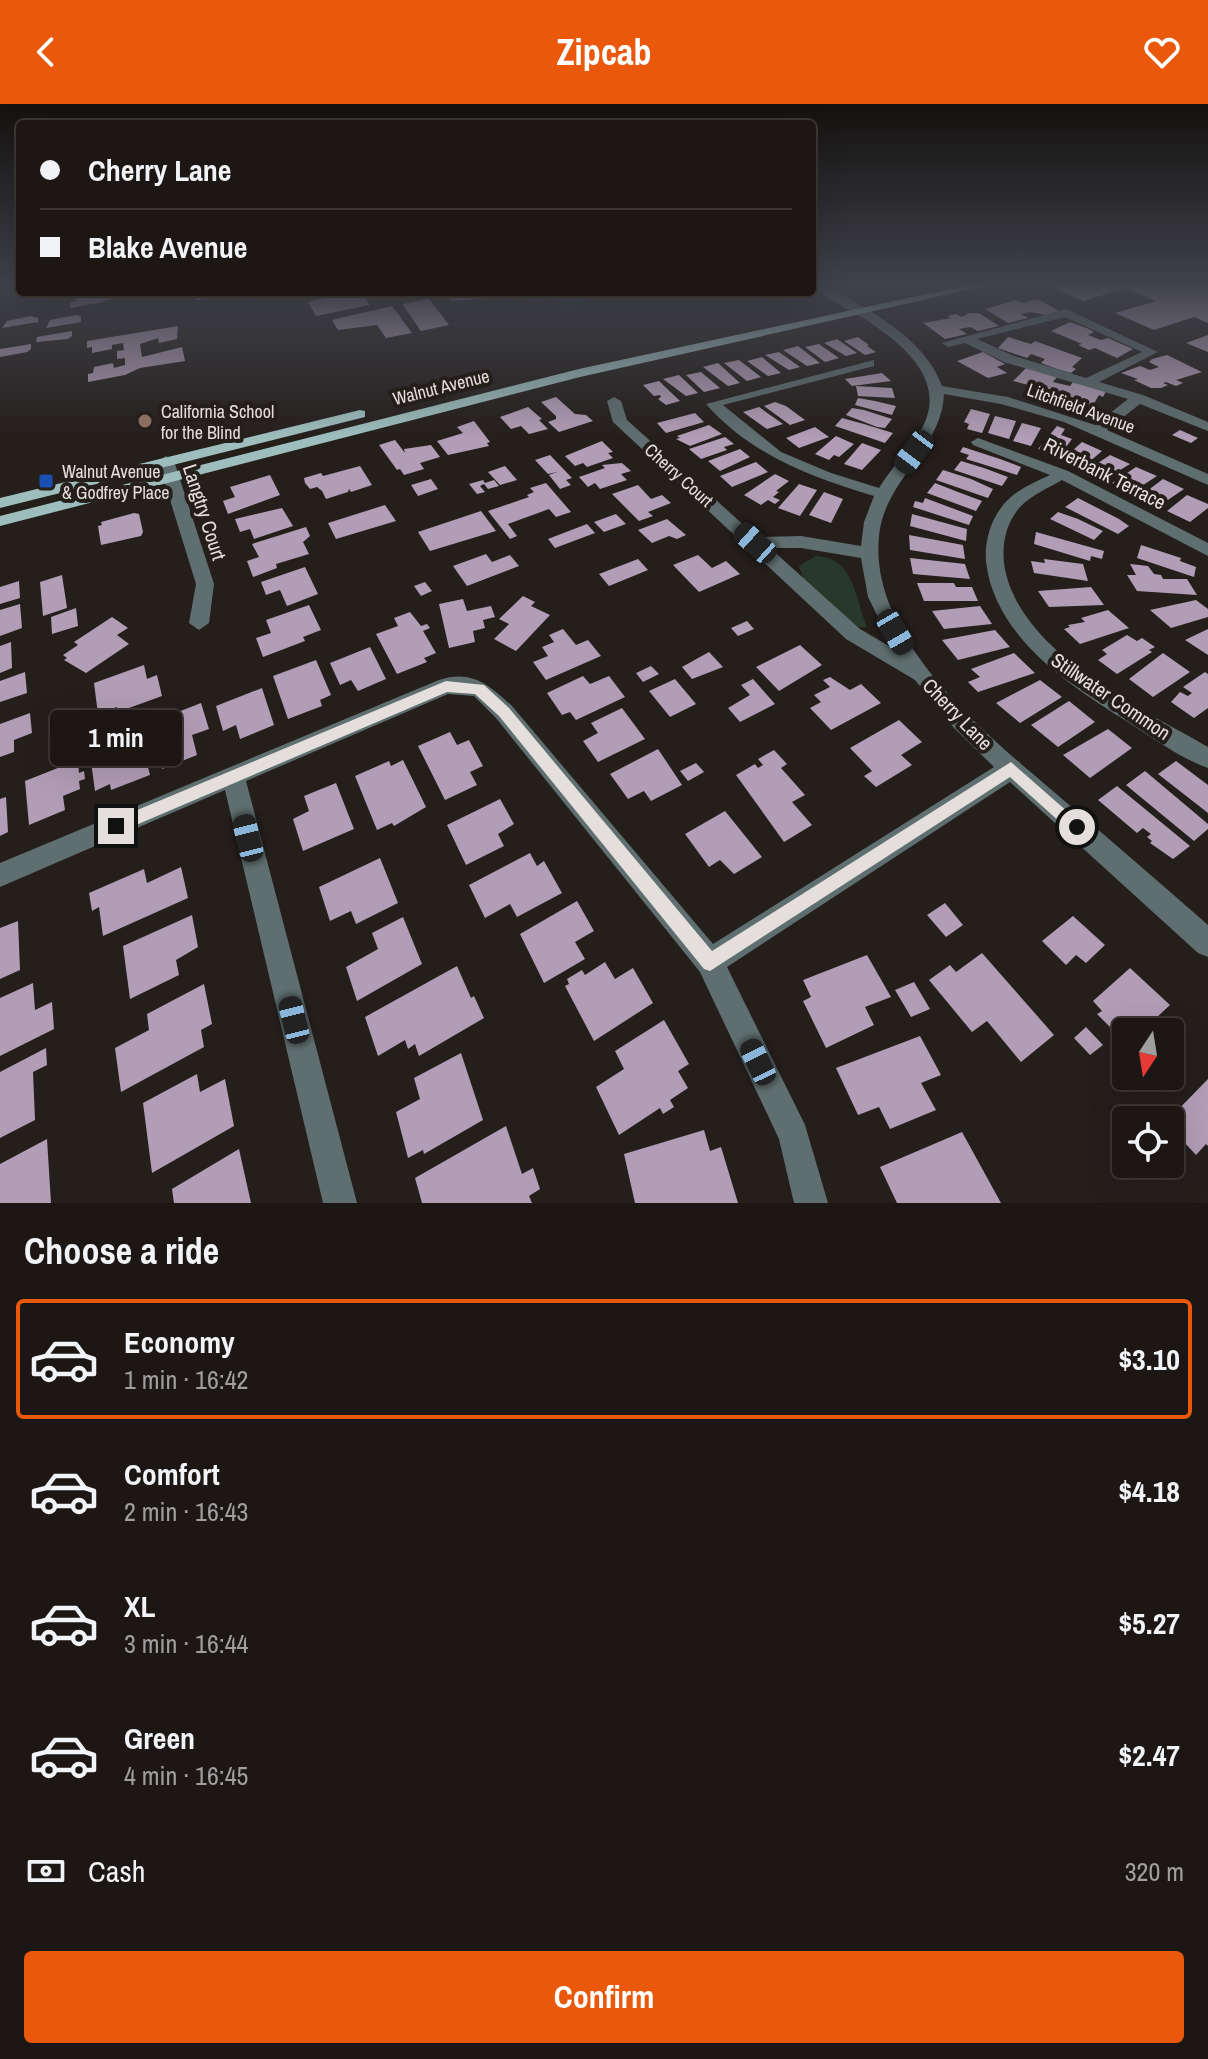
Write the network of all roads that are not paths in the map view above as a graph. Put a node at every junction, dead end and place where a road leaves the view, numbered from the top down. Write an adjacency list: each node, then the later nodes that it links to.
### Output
1 (700, 335): 16 (main road, Walnut Avenue)
2 (752, 335): 16 (main road, Walnut Avenue)
3 (891, 335): 10 (street)
4 (981, 335): 6 (street)
5 (1115, 335): 9 (street)
6 (967, 339): 7 (street); 9 (street)
7 (948, 343)
8 (869, 363): 19 (street)
9 (1089, 382): 11 (street)
10 (936, 389): 14 (street, Litchfield Avenue); 19 (street, Cherry Lane)
11 (1138, 398): 13 (street); 14 (street)
12 (614, 401): 22 (street, Cherry Court)
13 (1208, 427)
14 (1098, 430): 18 (street, Litchfield Avenue)
15 (978, 442): 17 (street, Riverbank Terrace)
16 (168, 469): 20 (main road, Walnut Avenue); 21 (main road, Walnut Avenue); 25 (street, Langtry Court)
17 (1062, 474): 23 (street, Riverbank Terrace); 27 (street, Stillwater Common)
18 (1208, 480)
19 (883, 494): 24 (street, Cherry Lane)
20 (0, 503)
21 (0, 521)
22 (755, 543): 24 (street); 26 (street, Cherry Court)
23 (1208, 550)
24 (869, 553): 26 (street, Cherry Lane)
25 (199, 623)
26 (920, 676): 28 (street, Cherry Lane)
27 (1208, 758)
28 (1011, 769): 31 (street, Cherry Lane); 32 (street)
29 (233, 777): 30 (street); 32 (street); 33 (street)
30 (0, 875)
31 (1208, 943)
32 (710, 962): 34 (street)
33 (340, 1203)
34 (811, 1203)

